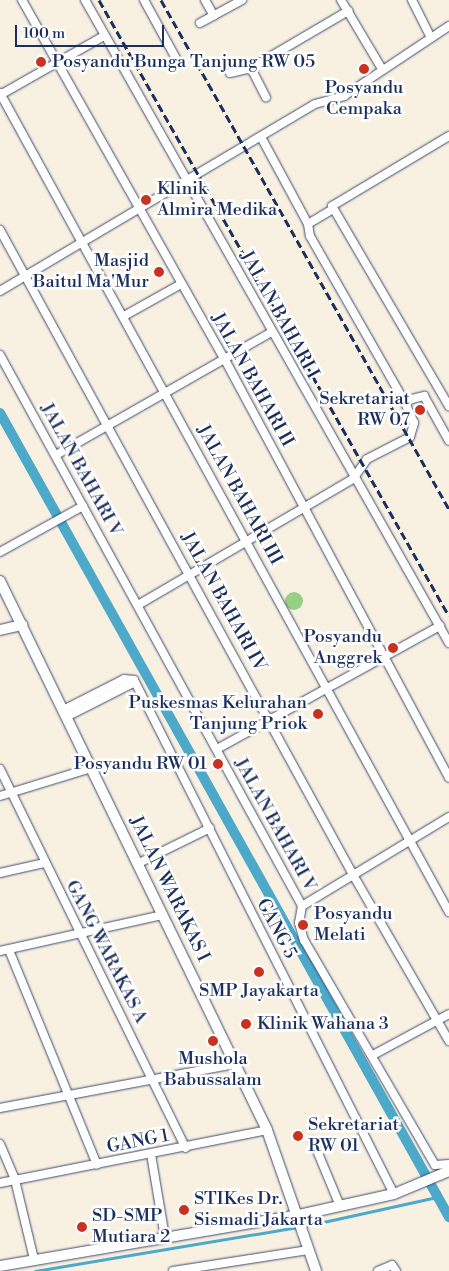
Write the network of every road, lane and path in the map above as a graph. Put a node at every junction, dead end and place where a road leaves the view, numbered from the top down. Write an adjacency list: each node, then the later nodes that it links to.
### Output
1 (22, 0): 15 (street, JALAN BAHARI II)
2 (85, 0): 12 (street, JALAN BAHARI I)
3 (144, 0): 14 (street)
4 (205, 0): 9 (street)
5 (242, 0): 9 (street)
6 (341, 0): 8 (street)
7 (412, 0): 13 (street)
8 (348, 11): 16 (street); 17 (street)
9 (214, 16): 10 (street)
10 (200, 23)
11 (449, 26): 13 (street)
12 (104, 36): 15 (street); 23 (street, JALAN BAHARI I)
13 (431, 38): 17 (street)
14 (178, 62)
15 (56, 63): 19 (street); 25 (street, JALAN BAHARI II)
16 (251, 68): 18 (street); 20 (street)
17 (382, 68): 22 (street)
18 (230, 73)
19 (0, 94): 28 (street, JALAN BAHARI III)
20 (266, 98)
21 (449, 136): 24 (street)
22 (261, 137): 23 (street); 26 (street)
23 (187, 184): 25 (street); 33 (street, JALAN BAHARI I)
24 (333, 209): 26 (street); 36 (street)
25 (139, 212): 28 (street); 30 (street, JALAN BAHARI II)
26 (308, 224): 39 (street)
27 (0, 230): 29 (street, JALAN BAHARI IV)
28 (84, 243): 29 (street); 32 (street, JALAN BAHARI III)
29 (26, 276): 31 (street); 41 (street, JALAN BAHARI IV)
30 (181, 284): 32 (street); 35 (street, JALAN BAHARI II)
31 (0, 291)
32 (124, 316): 37 (street, JALAN BAHARI III)
33 (272, 332): 35 (street); 44 (street, JALAN BAHARI I)
34 (0, 355): 43 (street, JALAN BAHARI V)
35 (224, 358): 37 (street); 46 (street, JALAN BAHARI II)
36 (438, 387): 38 (street); 40 (street)
37 (165, 392): 41 (street); 47 (street, JALAN BAHARI III)
38 (424, 396): 39 (street); 42 (street)
39 (404, 401): 44 (street)
40 (449, 406)
41 (108, 425): 43 (street); 49 (street, JALAN BAHARI IV)
42 (449, 441)
43 (56, 455): 45 (street, JALAN BAHARI V)
44 (353, 479): 46 (street); 53 (street, JALAN BAHARI I)
45 (83, 506): 48 (street); 51 (street, JALAN BAHARI V)
46 (303, 506): 47 (street); 56 (street, JALAN BAHARI II)
47 (246, 540): 49 (street); 57 (street, JALAN BAHARI III)
48 (0, 552)
49 (190, 573): 51 (street); 59 (street, JALAN BAHARI IV)
50 (0, 581): 52 (street, JALAN WARAKAS I)
51 (138, 605): 60 (street, JALAN BAHARI V)
52 (22, 625): 54 (street); 58 (street, JALAN WARAKAS I)
53 (440, 626): 55 (street, JALAN BAHARI I); 56 (street)
54 (0, 630)
55 (449, 643)
56 (384, 659): 57 (street); 63 (street, JALAN BAHARI II)
57 (326, 688): 59 (street); 68 (street, JALAN BAHARI III)
58 (64, 713): 61 (street, JALAN WARAKAS I); 67 (street, GANG 5)
59 (272, 721): 60 (street); 72 (street, JALAN BAHARI IV)
60 (217, 750): 73 (street, JALAN BAHARI V)
61 (92, 768): 64 (street); 69 (street, JALAN WARAKAS I)
62 (0, 769): 64 (street, GANG WARAKAS A)
63 (449, 778)
64 (12, 793): 65 (street); 70 (street, GANG WARAKAS A)
65 (0, 796)
66 (449, 817): 68 (street)
67 (210, 828): 69 (street); 97 (street, GANG 5)
68 (409, 841): 72 (street); 74 (street, JALAN BAHARI III)
69 (140, 863): 75 (street, JALAN WARAKAS I)
70 (44, 864): 71 (street); 76 (street, GANG WARAKAS A)
71 (0, 874)
72 (352, 874): 73 (street); 80 (street, JALAN BAHARI IV)
73 (302, 906): 82 (street, JALAN BAHARI V)
74 (449, 912)
75 (163, 915): 76 (street); 83 (street, JALAN WARAKAS I)
76 (83, 934): 77 (street); 84 (street, GANG WARAKAS A)
77 (9, 950): 78 (street); 85 (street)
78 (0, 952)
79 (449, 1014): 80 (street)
80 (437, 1021): 81 (street, JALAN BAHARI IV); 82 (street)
81 (449, 1041)
82 (373, 1055): 92 (street, JALAN BAHARI V)
83 (235, 1064): 84 (street); 87 (street, JALAN WARAKAS I)
84 (152, 1081): 85 (street); 90 (street, GANG WARAKAS A)
85 (70, 1097): 86 (street); 93 (street)
86 (0, 1108)
87 (267, 1130): 90 (street, GANG 1); 99 (street, JALAN WARAKAS I)
88 (313, 1141): 98 (street)
89 (0, 1144): 95 (street)
90 (186, 1148): 91 (street, GANG 1)
91 (151, 1154): 93 (street, GANG 1); 100 (street)
92 (449, 1164)
93 (96, 1165): 95 (street, GANG 1)
94 (449, 1171): 97 (street)
95 (15, 1180): 96 (street, GANG 1); 102 (street)
96 (0, 1183)
97 (394, 1194): 98 (street)
98 (340, 1206): 99 (street)
99 (299, 1218): 100 (street); 101 (street, JALAN WARAKAS I)
100 (165, 1238): 102 (street)
101 (308, 1250): 104 (street); 105 (street, JALAN WARAKAS I)
102 (34, 1258): 103 (street)
103 (0, 1266)
104 (173, 1271)
105 (316, 1271)
106 (378, 1271): 107 (street)
107 (396, 1271)

